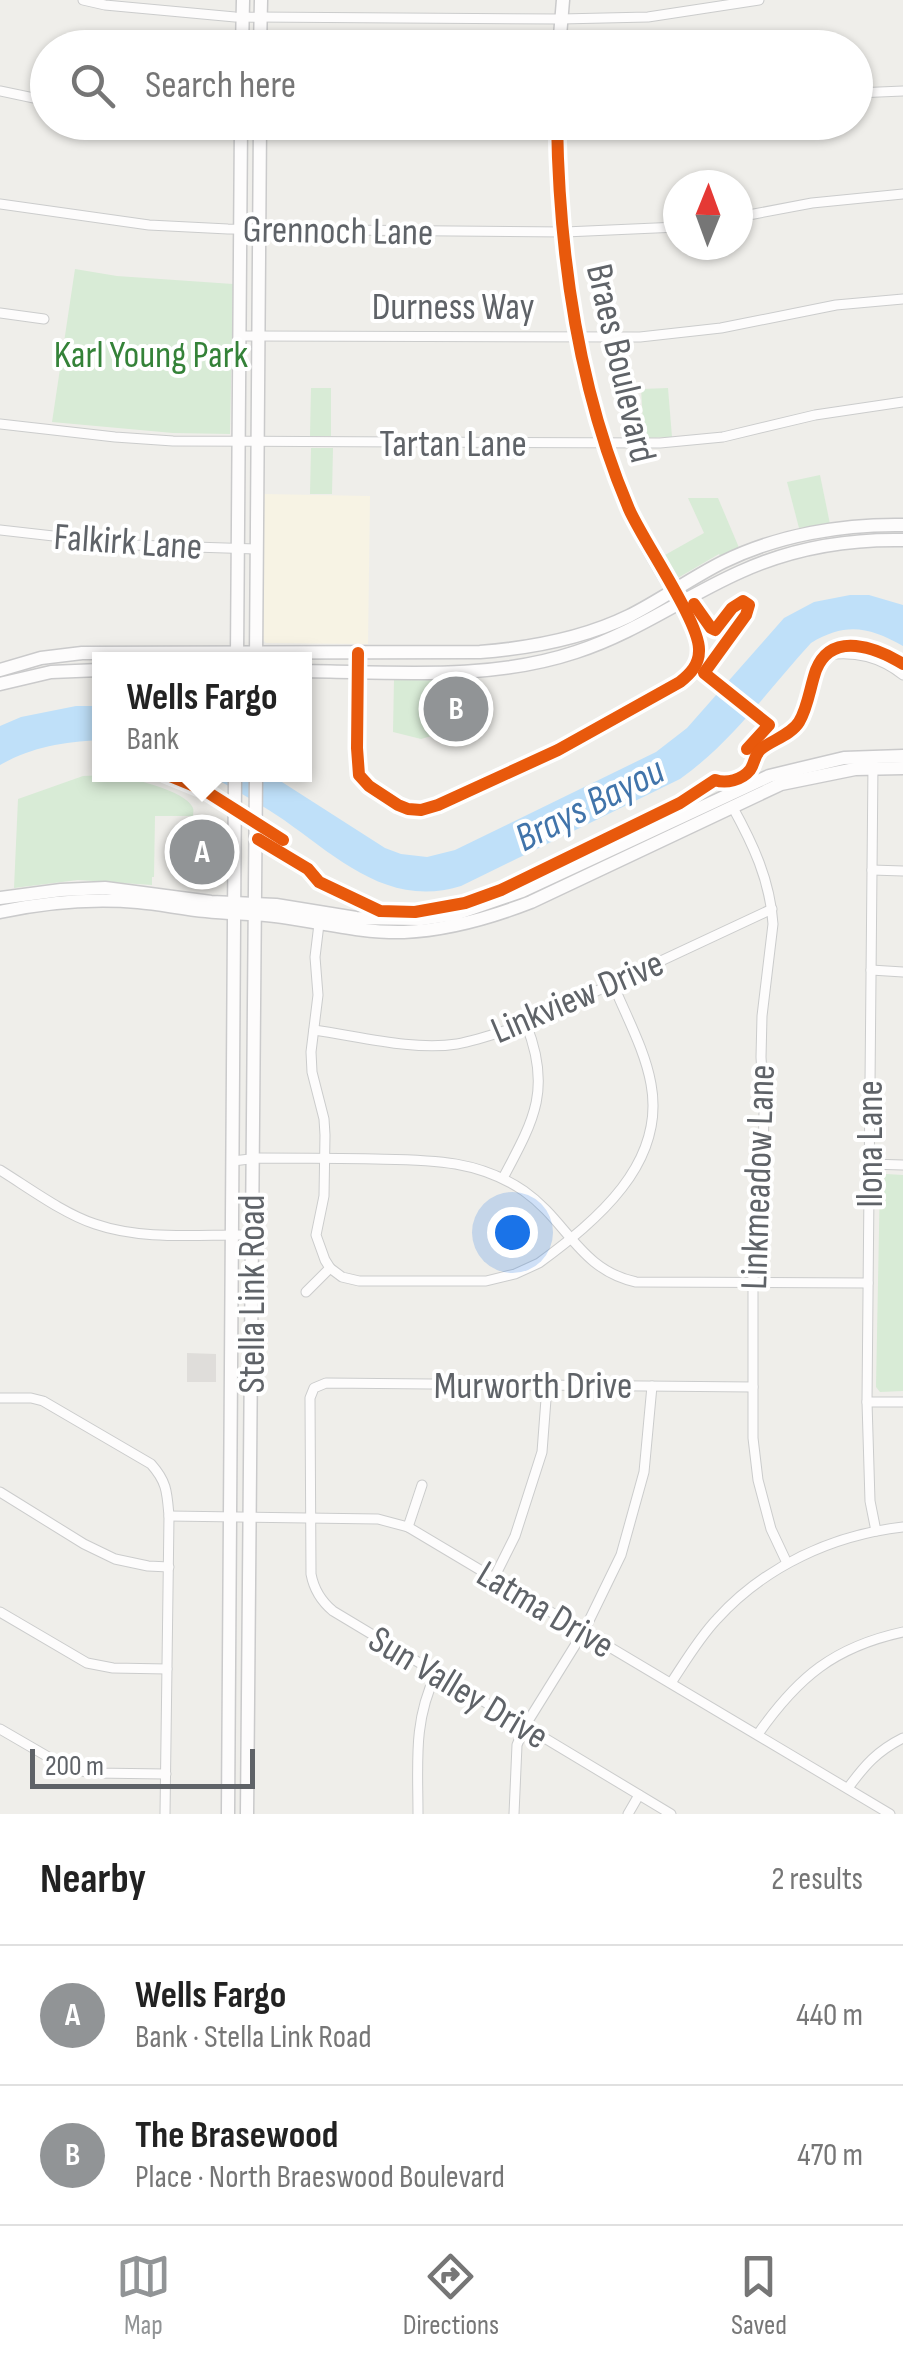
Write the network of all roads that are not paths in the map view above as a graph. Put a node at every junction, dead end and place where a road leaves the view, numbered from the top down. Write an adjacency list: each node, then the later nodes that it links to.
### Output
1 (82, 0): 6 (street)
2 (243, 0): 6 (main road)
3 (261, 0): 7 (main road)
4 (563, 0): 8 (main road)
5 (759, 0): 8 (street)
6 (242, 18): 7 (street); 9 (main road)
7 (261, 18): 8 (street); 10 (main road)
8 (561, 19): 11 (main road)
9 (242, 30)
10 (261, 30)
11 (560, 30)
12 (0, 91): 15 (street)
13 (903, 91): 14 (street)
14 (873, 92)
15 (30, 97)
16 (242, 140): 23 (main road)
17 (260, 140): 24 (main road)
18 (557, 140): 25 (main road, Braes Boulevard)
19 (903, 194): 21 (street)
20 (0, 204): 23 (street, Grennoch Lane)
21 (753, 214)
22 (663, 227): 25 (street, Grennoch Lane)
23 (240, 229): 24 (street, Grennoch Lane); 29 (main road)
24 (259, 230): 25 (street, Grennoch Lane); 30 (main road)
25 (564, 232): 31 (main road, Braes Boulevard)
26 (903, 298): 31 (street, Durness Way)
27 (0, 313): 28 (street)
28 (44, 318)
29 (239, 336): 30 (street, Durness Way); 34 (main road)
30 (258, 336): 31 (street, Durness Way); 35 (main road)
31 (578, 337): 36 (main road, Braes Boulevard)
32 (903, 402): 36 (street, Tartan Lane)
33 (0, 424): 34 (street, Tartan Lane)
34 (238, 442): 35 (street, Tartan Lane); 41 (main road)
35 (257, 442): 36 (street, Tartan Lane); 42 (main road)
36 (606, 444): 43 (main road, Braes Boulevard)
37 (903, 525): 39 (main road)
38 (0, 530): 41 (street, Falkirk Lane)
39 (832, 537): 40 (main road); 43 (main road)
40 (903, 540)
41 (237, 549): 42 (street, Falkirk Lane); 45 (main road)
42 (256, 549): 46 (main road)
43 (677, 597): 44 (main road); 50 (main road); 55 (street)
44 (551, 643): 47 (main road); 50 (main road)
45 (237, 652)
46 (256, 652)
47 (358, 652): 48 (main road); 55 (street)
48 (312, 654)
49 (827, 655): 56 (street)
50 (562, 656): 55 (main road)
51 (92, 657): 52 (main road)
52 (0, 670)
53 (92, 670): 57 (main road)
54 (312, 670): 55 (main road)
55 (358, 671)
56 (903, 674)
57 (0, 684)
58 (903, 756): 59 (main road)
59 (873, 762): 60 (main road); 63 (main road); 64 (street, Ilona Lane)
60 (903, 768)
61 (235, 782): 68 (main road, Stella Link Road)
62 (256, 782): 69 (main road, Stella Link Road)
63 (730, 801): 69 (main road); 70 (street, Linkmeadow Lane); 72 (main road)
64 (872, 870): 65 (street); 73 (street, Ilona Lane)
65 (903, 871)
66 (61, 896): 67 (main road); 68 (main road); 71 (main road)
67 (0, 898)
68 (235, 908): 69 (main road); 78 (main road, Stella Link Road)
69 (254, 908): 72 (main road); 79 (main road, Stella Link Road)
70 (772, 909): 75 (street, Linkview Drive); 91 (street, Linkmeadow Lane)
71 (0, 912)
72 (319, 924): 77 (street)
73 (871, 970): 74 (street); 83 (street, Ilona Lane)
74 (903, 972)
75 (613, 984): 76 (street, Linkview Drive); 89 (street)
76 (526, 1024): 77 (street, Linkview Drive); 86 (street)
77 (314, 1030): 81 (street)
78 (234, 1081): 79 (main road); 82 (main road, Stella Link Road)
79 (253, 1081): 80 (main road, Stella Link Road)
80 (252, 1158): 81 (street); 82 (street); 88 (main road, Stella Link Road)
81 (325, 1158): 86 (street); 90 (street)
82 (233, 1161): 87 (main road, Stella Link Road)
83 (869, 1164): 84 (street); 92 (street, Ilona Lane)
84 (903, 1165)
85 (0, 1170): 87 (street)
86 (503, 1178): 89 (street)
87 (232, 1234): 88 (street); 94 (main road, Stella Link Road)
88 (252, 1235): 95 (main road, Stella Link Road)
89 (571, 1237): 90 (street); 91 (street)
90 (330, 1268): 93 (street)
91 (752, 1282): 92 (street); 98 (street, Linkmeadow Lane)
92 (868, 1283): 101 (street, Ilona Lane)
93 (306, 1292)
94 (232, 1321): 95 (main road); 106 (main road, Stella Link Road)
95 (250, 1370): 107 (main road, Stella Link Road)
96 (547, 1386): 97 (street, Murworth Drive); 99 (street, Murworth Drive); 114 (street)
97 (652, 1386): 98 (street, Murworth Drive); 118 (street)
98 (753, 1387): 112 (street, Linkmeadow Lane)
99 (314, 1388): 108 (street, Sun Valley Drive)
100 (0, 1398): 105 (street)
101 (868, 1402): 102 (street); 111 (street, Ilona Lane)
102 (903, 1402)
103 (422, 1484): 109 (street)
104 (0, 1492): 113 (street)
105 (170, 1516): 106 (street, Latma Drive); 113 (street)
106 (231, 1516): 107 (street, Latma Drive); 116 (main road, Stella Link Road)
107 (249, 1516): 108 (street, Latma Drive); 117 (main road, Stella Link Road)
108 (311, 1517): 109 (street, Latma Drive); 121 (street, Sun Valley Drive)
109 (408, 1527): 114 (street, Latma Drive)
110 (903, 1527): 111 (street)
111 (876, 1531): 112 (street)
112 (787, 1563): 122 (street)
113 (169, 1567): 120 (street)
114 (494, 1578): 118 (street, Latma Drive)
115 (0, 1612): 120 (street)
116 (230, 1626): 117 (main road); 123 (main road, Stella Link Road)
117 (248, 1626): 124 (main road, Stella Link Road)
118 (584, 1631): 122 (street, Latma Drive); 125 (street)
119 (903, 1632): 127 (street)
120 (168, 1669): 129 (street)
121 (436, 1674): 125 (street, Sun Valley Drive); 135 (street)
122 (671, 1683): 127 (street, Latma Drive)
123 (229, 1720): 124 (main road); 133 (main road, Stella Link Road)
124 (248, 1720): 134 (main road, Stella Link Road)
125 (526, 1726): 131 (street, Sun Valley Drive); 136 (street)
126 (0, 1729): 129 (street)
127 (758, 1734): 130 (street, Latma Drive)
128 (903, 1738): 130 (street)
129 (166, 1774): 132 (street)
130 (848, 1788): 139 (street, Latma Drive)
131 (639, 1795): 137 (street); 138 (street, Sun Valley Drive)
132 (166, 1814)
133 (228, 1814)
134 (247, 1814)
135 (418, 1814)
136 (514, 1814)
137 (628, 1814)
138 (672, 1814)
139 (890, 1814)

